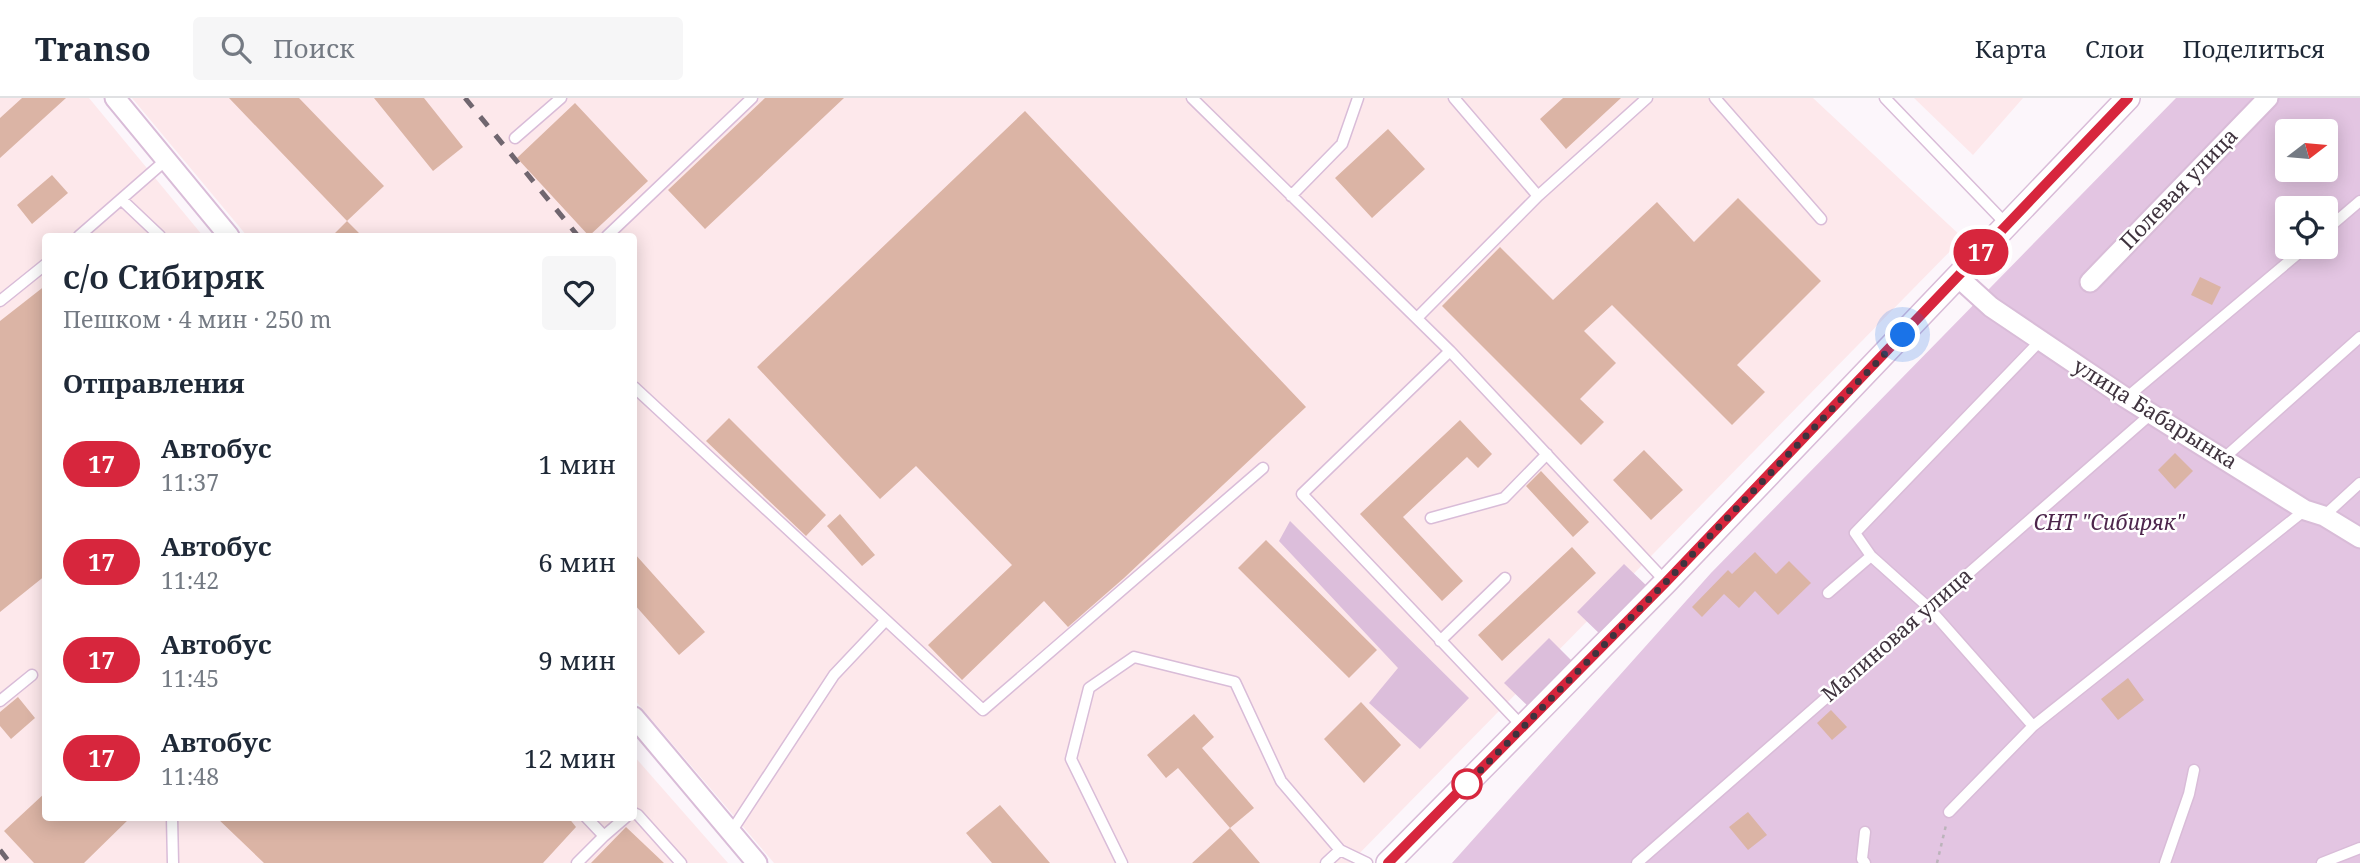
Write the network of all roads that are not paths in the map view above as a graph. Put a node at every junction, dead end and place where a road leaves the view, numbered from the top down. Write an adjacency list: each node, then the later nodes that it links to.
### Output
1 (115, 98): 13 (street)
2 (561, 98): 12 (lane)
3 (752, 98): 24 (lane)
4 (1192, 98): 14 (lane)
5 (1358, 98): 14 (lane)
6 (1454, 98): 15 (lane)
7 (1647, 98): 15 (lane)
8 (1715, 98): 18 (lane)
9 (1885, 98): 20 (lane)
10 (2128, 98): 20 (street)
11 (2268, 98): 28 (street, Полевая улица)
12 (514, 138)
13 (166, 160): 16 (lane); 23 (street)
14 (1291, 196): 30 (lane)
15 (1538, 196): 30 (lane)
16 (122, 200): 21 (lane); 22 (lane)
17 (2360, 201): 19 (lane)
18 (1821, 219)
19 (2338, 220)
20 (2007, 225): 27 (street)
21 (83, 233)
22 (157, 233)
23 (227, 233)
24 (610, 233)
25 (2292, 259): 35 (lane)
26 (42, 267): 29 (lane)
27 (1958, 277): 32 (street, улица Бабарынка); 46 (street)
28 (2090, 282)
29 (0, 301)
30 (1416, 318): 33 (lane)
31 (2360, 337): 38 (lane)
32 (2041, 341): 35 (street, улица Бабарынка); 44 (lane)
33 (1450, 351): 37 (lane); 50 (lane)
34 (637, 390): 49 (lane)
35 (2126, 398): 36 (street, улица Бабарынка)
36 (2151, 414): 38 (street, улица Бабарынка); 48 (lane, Малиновая улица)
37 (1547, 454): 42 (lane); 46 (lane)
38 (2224, 458): 41 (street, улица Бабарынка)
39 (1263, 468): 49 (lane)
40 (2360, 483): 41 (lane)
41 (2315, 513): 43 (street, улица Бабарынка); 54 (lane)
42 (1432, 518)
43 (2360, 538)
44 (1871, 556): 47 (lane); 48 (lane)
45 (1505, 578): 50 (lane)
46 (1666, 582): 55 (street)
47 (1828, 593)
48 (1928, 607): 54 (lane); 67 (lane, Малиновая улица)
49 (886, 621): 62 (lane)
50 (1440, 641): 55 (lane)
51 (32, 676): 52 (lane)
52 (0, 701)
53 (637, 721): 62 (street)
54 (2033, 726): 57 (lane)
55 (1523, 727): 75 (street)
56 (2194, 769): 77 (lane)
57 (1949, 812)
58 (637, 814): 70 (lane)
59 (172, 821): 68 (lane)
60 (590, 821): 64 (lane)
61 (621, 821): 64 (lane)
62 (731, 832): 71 (street)
63 (1865, 832): 76 (lane)
64 (604, 836): 69 (lane)
65 (2360, 848): 78 (lane)
66 (1340, 850): 72 (lane); 73 (lane); 74 (lane)
67 (1641, 860)
68 (173, 863)
69 (577, 863)
70 (681, 863)
71 (757, 863)
72 (1122, 863)
73 (1326, 863)
74 (1367, 863)
75 (1388, 863)
76 (1865, 863)
77 (2165, 863)
78 (2322, 863)

